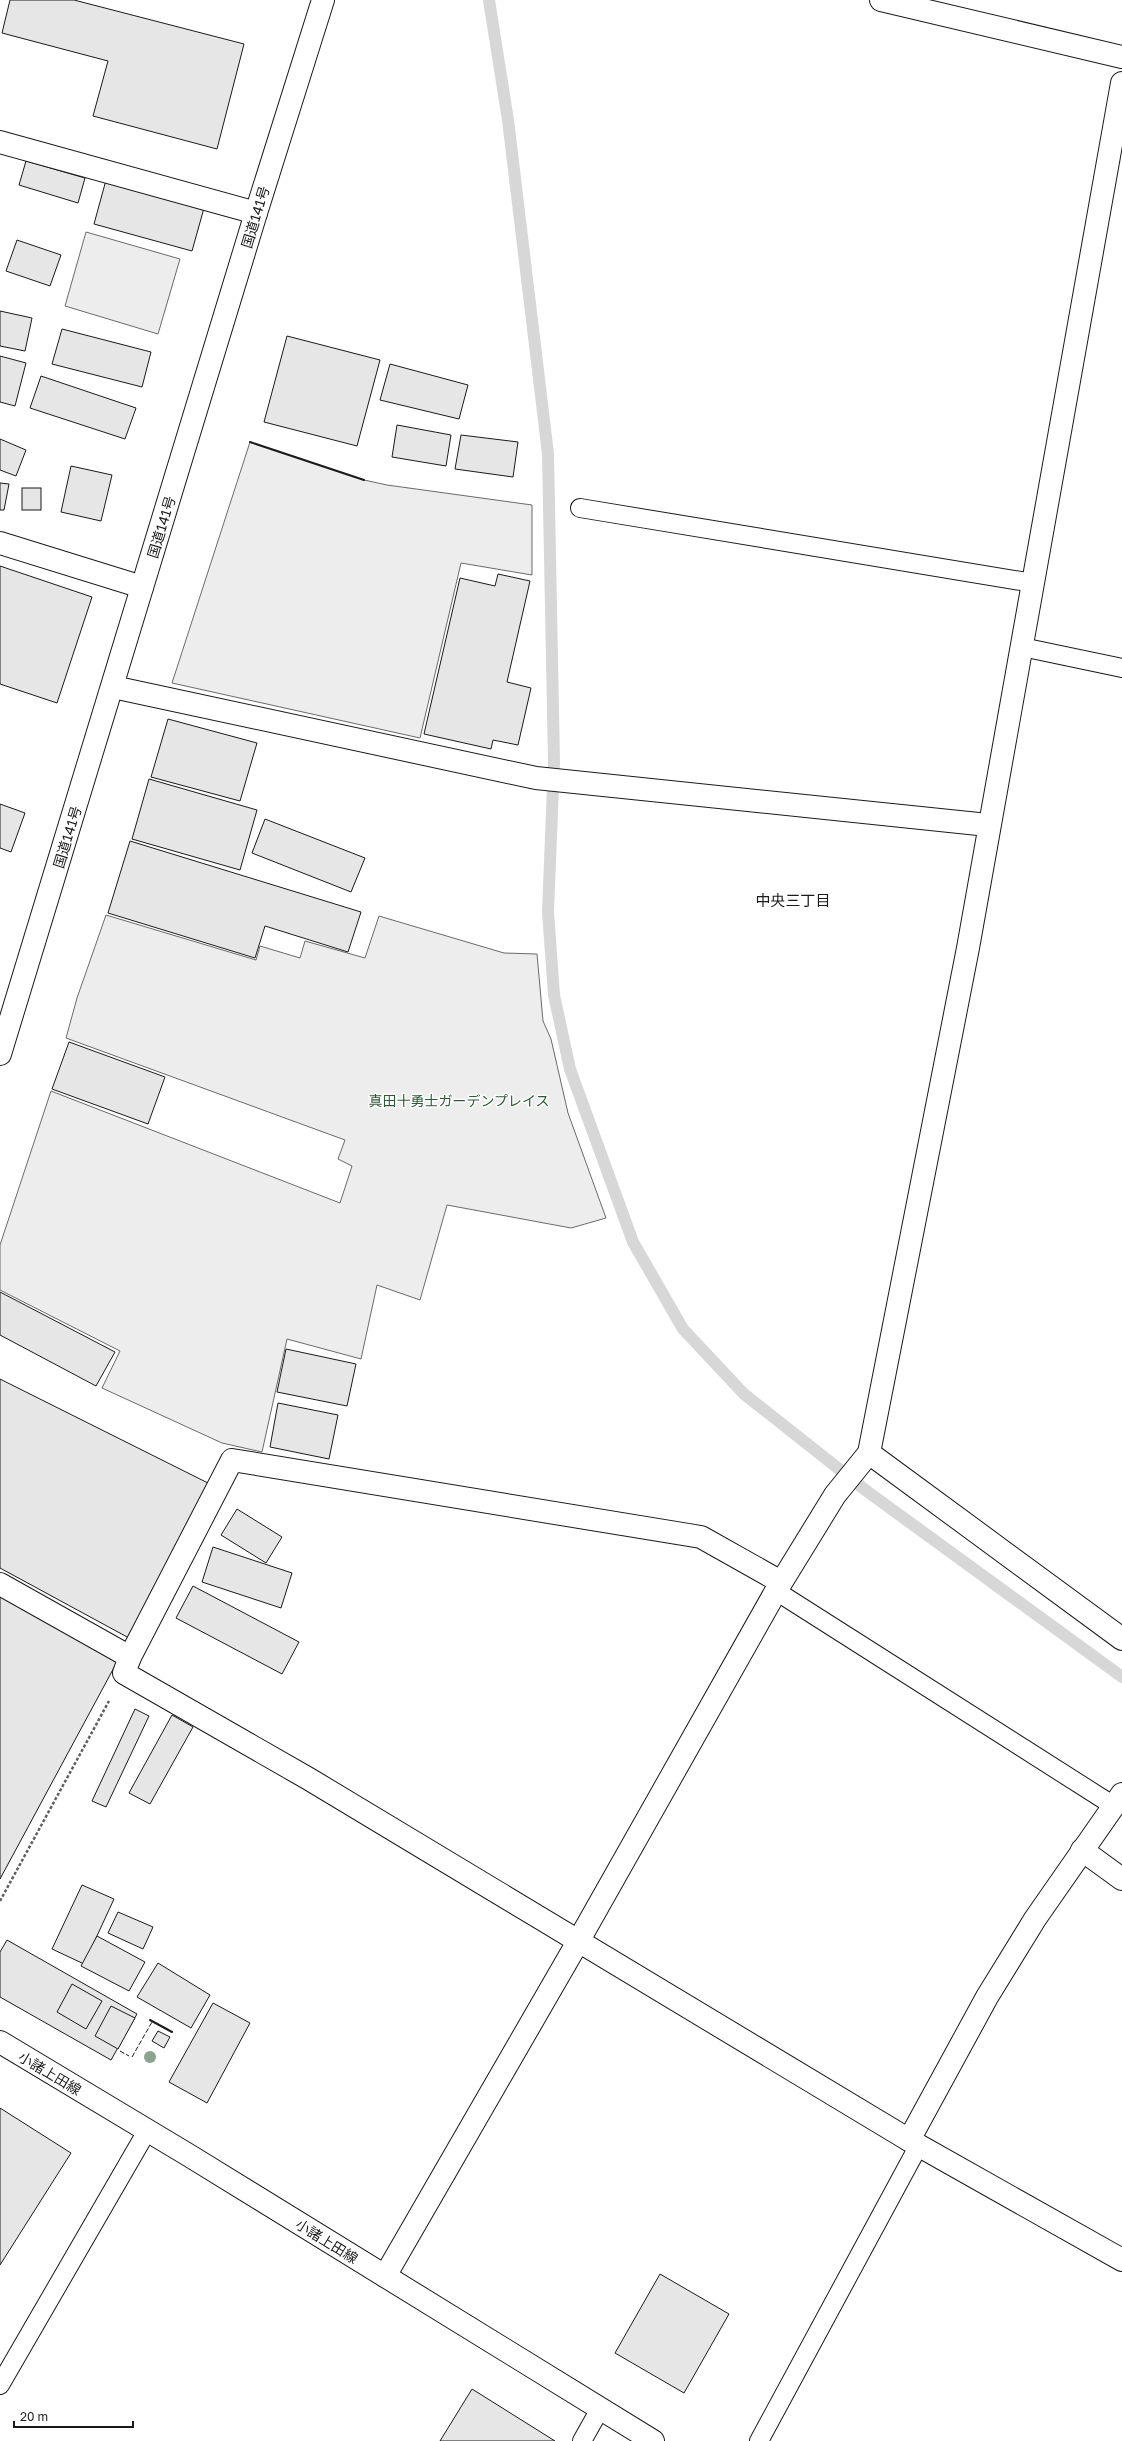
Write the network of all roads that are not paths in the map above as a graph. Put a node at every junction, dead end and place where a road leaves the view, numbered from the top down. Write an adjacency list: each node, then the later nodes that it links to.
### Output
1 (323, 0): 6 (main road, 国道141号)
2 (881, 0): 3 (main road)
3 (1122, 57)
4 (1122, 83): 9 (main road)
5 (0, 142): 6 (main road)
6 (256, 213): 10 (main road, 国道141号)
7 (580, 508): 9 (lane)
8 (0, 543): 10 (main road)
9 (1033, 583): 11 (main road)
10 (142, 587): 13 (main road, 国道141号)
11 (1022, 647): 12 (lane); 14 (main road)
12 (1122, 668)
13 (113, 687): 14 (main road); 15 (main road, 国道141号)
14 (988, 825): 16 (main road)
15 (0, 1054)
16 (868, 1455): 18 (main road); 19 (main road)
17 (0, 1584): 20 (main road)
18 (778, 1587): 20 (main road); 21 (lane); 24 (main road)
19 (1122, 1639)
20 (127, 1665): 24 (main road)
21 (1118, 1800): 22 (main road)
22 (1082, 1850): 23 (main road); 27 (main road)
23 (1122, 1878)
24 (579, 1940): 27 (main road); 29 (main road)
25 (0, 2042): 26 (main road, 小諸上田線)
26 (146, 2131): 29 (main road, 小諸上田線); 30 (lane)
27 (914, 2142): 28 (main road); 34 (lane)
28 (1122, 2260)
29 (385, 2276): 31 (main road, 小諸上田線)
30 (0, 2385)
31 (600, 2409): 32 (lane); 33 (main road, 小諸上田線)
32 (582, 2441)
33 (653, 2441)
34 (759, 2441)

